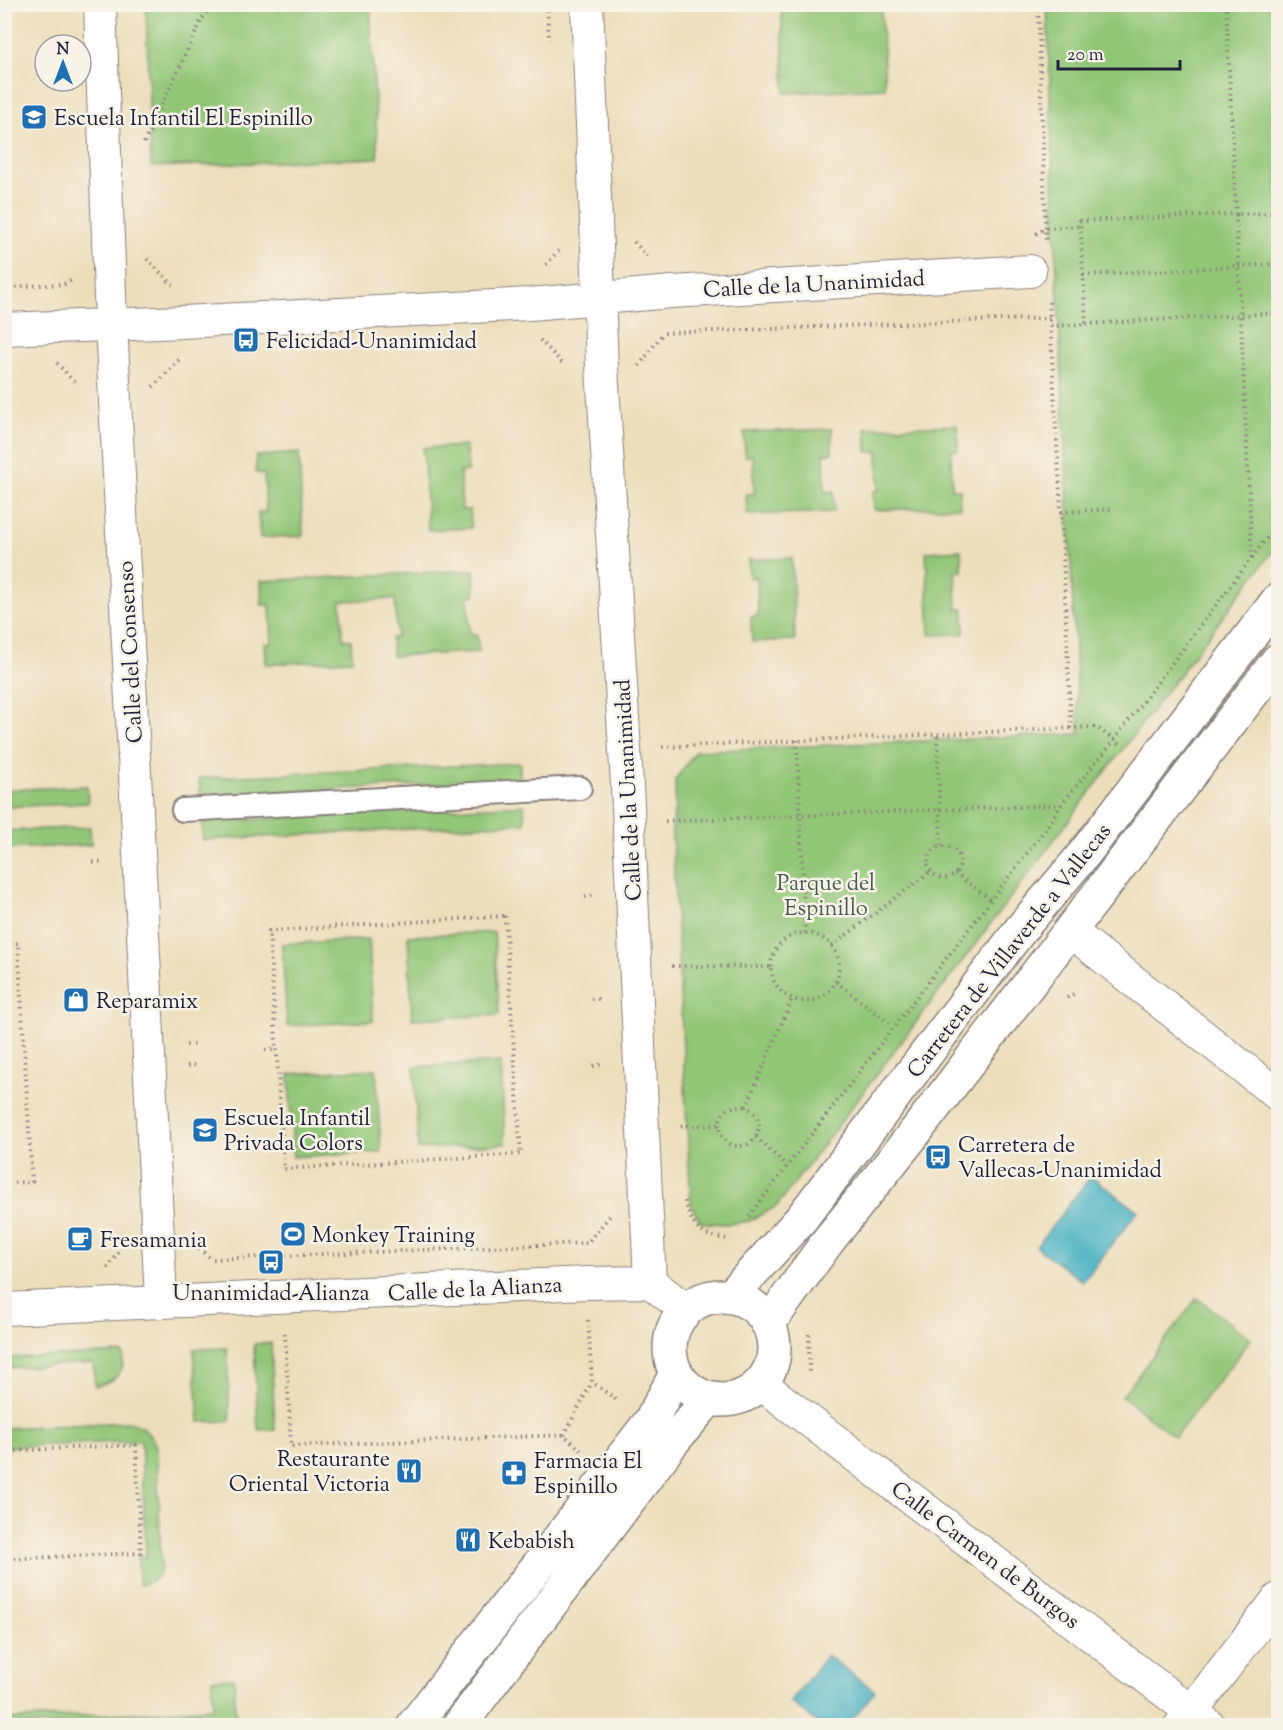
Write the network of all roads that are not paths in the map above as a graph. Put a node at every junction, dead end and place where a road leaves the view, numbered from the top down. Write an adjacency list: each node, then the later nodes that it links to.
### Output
1 (100, 4): 5 (street, Calle del Consenso)
2 (587, 4): 4 (street, Calle de la Unanimidad)
3 (1038, 260): 4 (street, Calle de la Unanimidad)
4 (599, 298): 5 (street); 13 (street, Calle de la Unanimidad)
5 (111, 325): 6 (street); 15 (street, Calle del Consenso)
6 (4, 329)
7 (1278, 600): 14 (main road, Carretera de Villaverde a Vallecas)
8 (1278, 660): 11 (main road, Carretera de Villaverde a Vallecas)
9 (580, 788): 10 (street)
10 (183, 810)
11 (1070, 932): 12 (street); 18 (main road, Carretera de Villaverde a Vallecas)
12 (1278, 1095)
13 (650, 1282): 15 (street, Calle de la Alianza); 17 (street)
14 (732, 1296): 17 (main road); 18 (main road)
15 (161, 1300): 16 (street, Calle de la Alianza)
16 (4, 1309)
17 (685, 1309): 19 (main road)
18 (769, 1323): 20 (main road)
19 (676, 1374): 21 (main road); 25 (main road)
20 (761, 1384): 21 (main road); 23 (street, Calle Carmen de Burgos)
21 (709, 1399): 24 (main road)
22 (1278, 1599): 23 (street)
23 (1194, 1721)
24 (462, 1724)
25 (413, 1725)

